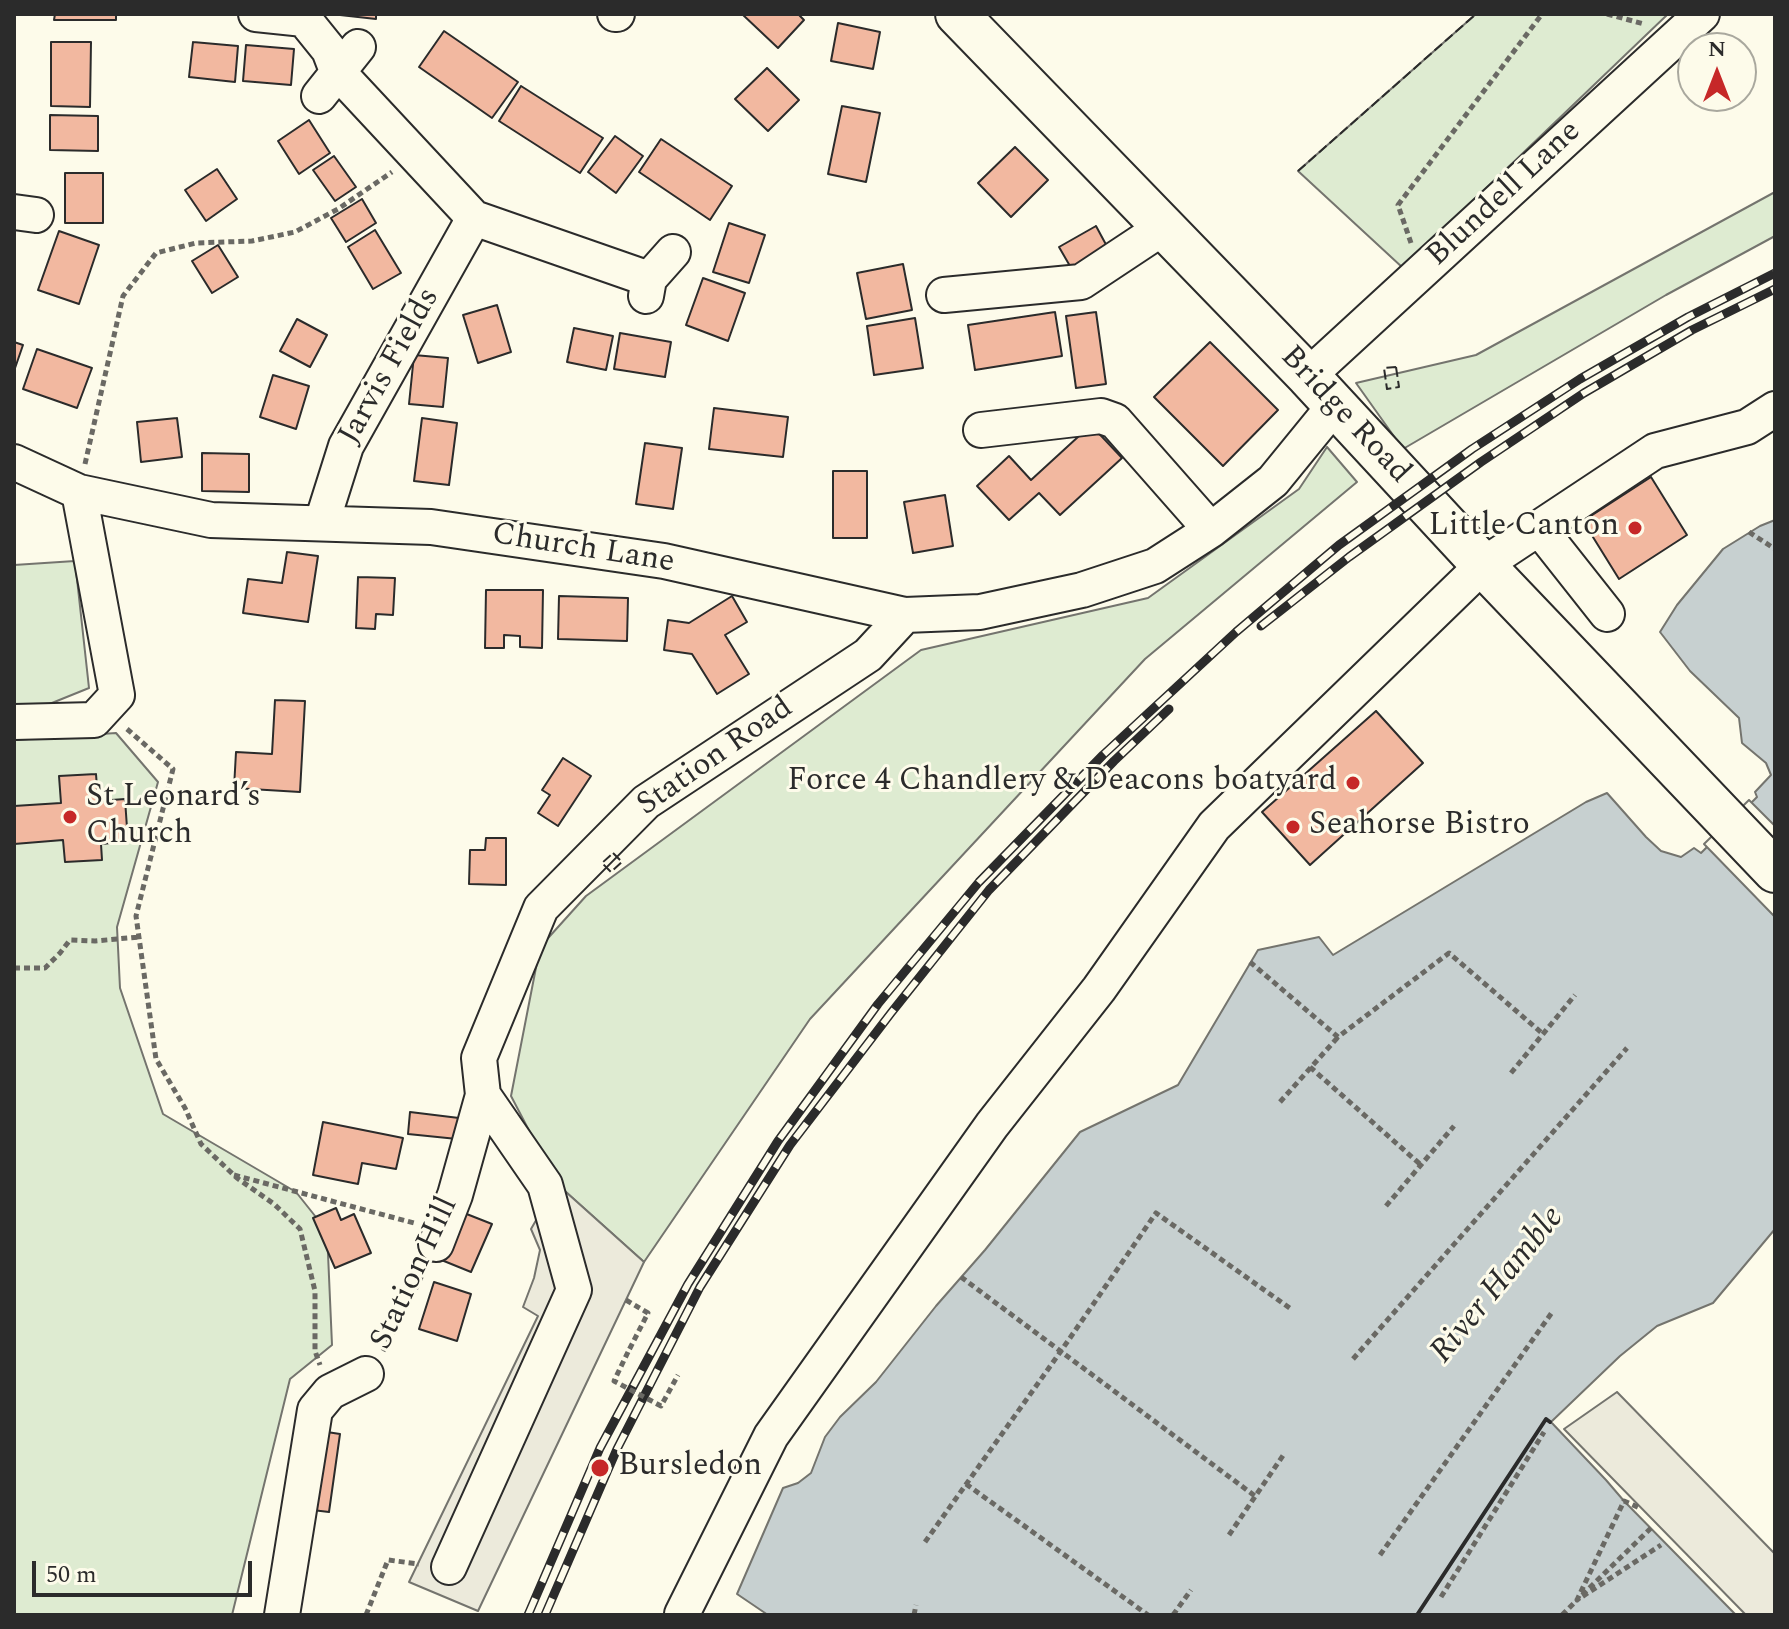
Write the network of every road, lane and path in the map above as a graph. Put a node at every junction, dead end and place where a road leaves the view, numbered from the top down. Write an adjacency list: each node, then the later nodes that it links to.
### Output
1 (256, 14): 5 (street)
2 (957, 14): 8 (main road, Bridge Road)
3 (1542, 14): 10 (path)
4 (1702, 14): 10 (street, Blundell Lane)
5 (305, 17): 6 (street)
6 (415, 156): 7 (street); 16 (path)
7 (474, 218): 9 (street); 17 (street, Jarvis Fields)
8 (1164, 227): 11 (street); 12 (main road, Bridge Road)
9 (673, 252)
10 (1422, 272): 12 (street, Blundell Lane)
11 (942, 293)
12 (1321, 391): 19 (street, Church Lane); 22 (main road, Bridge Road)
13 (1775, 409): 18 (street)
14 (981, 430): 19 (street)
15 (14, 462): 16 (street, Church Lane)
16 (79, 492): 17 (street, Church Lane); 25 (street)
17 (322, 522): 24 (street, Church Lane)
18 (1539, 528): 22 (street); 23 (street)
19 (1211, 530): 24 (street, Church Lane)
20 (1749, 532): 21 (path)
21 (1775, 549)
22 (1483, 565): 27 (main road, Bridge Road); 68 (street)
23 (1607, 614)
24 (905, 615): 37 (street, Station Road)
25 (94, 720): 26 (street); 28 (path)
26 (14, 722)
27 (1775, 871)
28 (139, 937): 30 (path); 41 (path)
29 (1250, 962): 33 (path)
30 (14, 968)
31 (1575, 995): 32 (path)
32 (1543, 1034): 33 (path); 36 (path)
33 (1338, 1037): 35 (path)
34 (1627, 1048): 49 (path)
35 (1310, 1067): 38 (path); 40 (path)
36 (1511, 1073)
37 (483, 1095): 43 (street, Station Hill); 63 (street)
38 (1280, 1102)
39 (1454, 1126): 40 (path)
40 (1421, 1165): 42 (path)
41 (233, 1174): 43 (path); 52 (path)
42 (1386, 1206)
43 (439, 1237): 50 (path, Station Hill)
44 (961, 1277): 48 (path)
45 (626, 1300): 51 (path, bridge)
46 (1291, 1309): 48 (path)
47 (1553, 1311): 62 (path)
48 (1061, 1351): 55 (path); 56 (path)
49 (1353, 1359)
50 (366, 1374): 52 (street, Station Hill)
51 (678, 1375)
52 (330, 1392): 69 (street)
53 (1544, 1432): 65 (path)
54 (1284, 1454): 56 (path)
55 (966, 1484): 60 (path); 72 (path)
56 (1255, 1496): 59 (path)
57 (1640, 1508): 66 (path)
58 (1651, 1528): 66 (path)
59 (1229, 1535)
60 (925, 1542)
61 (1661, 1545): 66 (path)
62 (1380, 1555)
63 (449, 1567): 70 (path)
64 (1191, 1590): 73 (path)
65 (1441, 1597)
66 (1577, 1600): 74 (path)
67 (916, 1605): 71 (path)
68 (682, 1614)
69 (282, 1615)
70 (366, 1615)
71 (914, 1615)
72 (1148, 1615)
73 (1173, 1615)
74 (1562, 1615)

